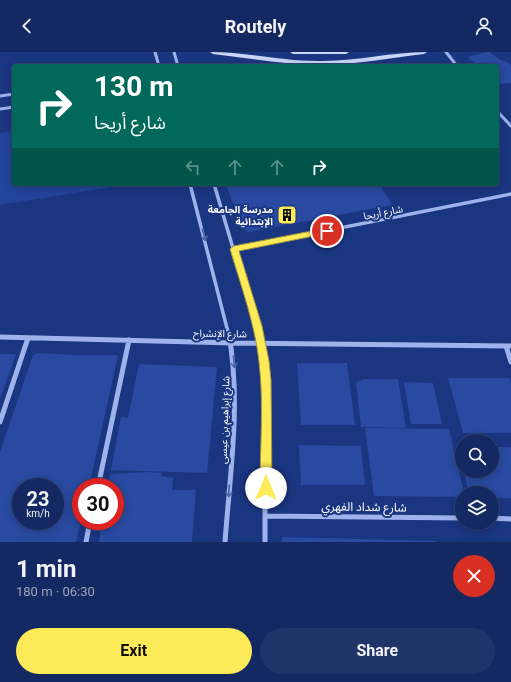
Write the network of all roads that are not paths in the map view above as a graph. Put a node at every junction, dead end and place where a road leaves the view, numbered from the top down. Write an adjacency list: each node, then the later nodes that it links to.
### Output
1 (155, 52): 9 (street)
2 (174, 52): 10 (street)
3 (213, 52): 7 (main road)
4 (293, 52): 5 (main road)
5 (327, 52): 6 (main road)
6 (346, 52)
7 (424, 52)
8 (446, 52): 11 (street)
9 (158, 64)
10 (177, 64)
11 (455, 64)
12 (12, 94): 13 (street)
13 (0, 96)
14 (12, 107): 15 (street)
15 (0, 109)
16 (499, 113): 17 (street)
17 (511, 126)
18 (191, 186): 25 (street, شارع إبراهيم بن عيسى, one-way to 25)
19 (215, 186): 21 (street)
20 (511, 194): 21 (street, شارع أريحا)
21 (234, 249): 26 (street)
22 (0, 337): 23 (street, شارع الإنشراح)
23 (28, 338): 24 (street, شارع الإنشراح); 29 (street)
24 (129, 340): 25 (street, شارع الإنشراح); 30 (street)
25 (232, 343): 26 (street, شارع الإنشراح); 37 (street, شارع إبراهيم بن عيسى, one-way to 37)
26 (261, 343): 27 (street, شارع الإنشراح); 31 (street)
27 (508, 346): 28 (street)
28 (511, 362)
29 (0, 422)
30 (100, 478)
31 (266, 516): 32 (street, شارع شداد الفهري); 38 (street)
32 (455, 518)
33 (499, 518): 34 (street)
34 (511, 519)
35 (88, 530): 36 (street)
36 (86, 542)
37 (225, 542)
38 (265, 542)

